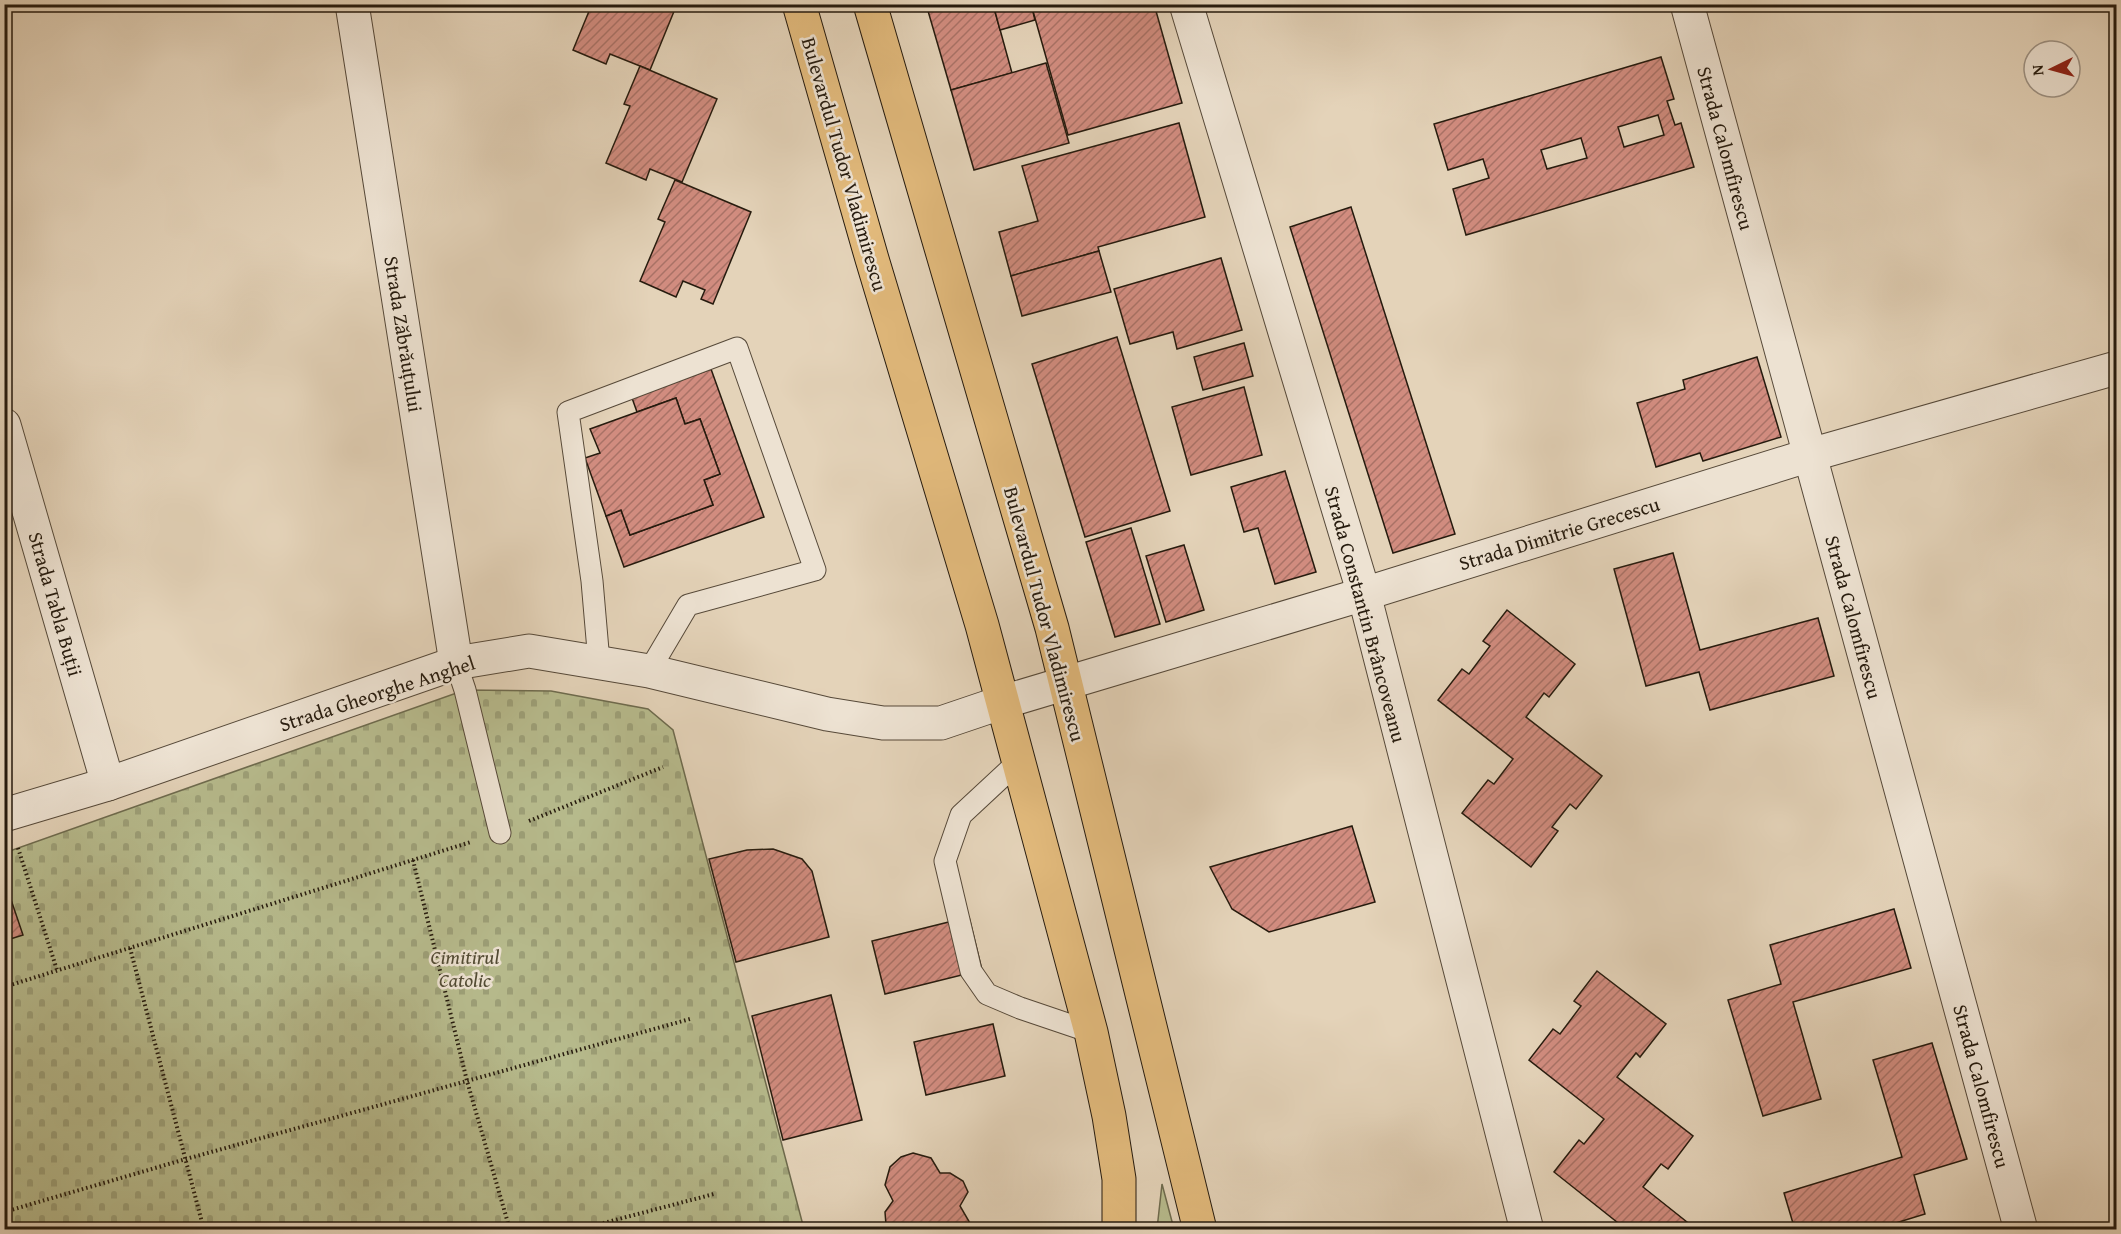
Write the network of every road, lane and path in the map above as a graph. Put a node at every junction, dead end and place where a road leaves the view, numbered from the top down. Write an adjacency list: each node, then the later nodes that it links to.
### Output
1 (352, 4): 11 (street, Strada Zăbrăuțului)
2 (799, 4): 14 (main road, Bulevardul Tudor Vladimirescu)
3 (870, 4): 13 (main road, Bulevardul Tudor Vladimirescu)
4 (1186, 4): 9 (street, Strada Constantin Brâncoveanu)
5 (1688, 4): 8 (street, Strada Calomfirescu)
6 (2116, 368): 8 (street, Strada Dimitrie Grecescu)
7 (4, 425): 17 (street, Strada Tabla Buții)
8 (1810, 455): 9 (street, Strada Dimitrie Grecescu); 36 (street, Strada Calomfirescu)
9 (1364, 594): 13 (street, Strada Dimitrie Grecescu); 35 (street, Strada Constantin Brâncoveanu)
10 (598, 662): 11 (street, Strada Gheorghe Anghel); 12 (street, Strada Gheorghe Anghel); 12 (lane)
11 (456, 663): 17 (street, Strada Gheorghe Anghel); 19 (lane)
12 (649, 671): 14 (street, Strada Gheorghe Anghel)
13 (1065, 683): 14 (street, Strada Dimitrie Grecescu); 34 (main road, Bulevardul Tudor Vladimirescu)
14 (1003, 702): 15 (main road, Bulevardul Tudor Vladimirescu)
15 (1018, 762): 25 (main road, Bulevardul Tudor Vladimirescu); 25 (lane)
16 (663, 767): 19 (path)
17 (108, 784): 18 (street, Strada Gheorghe Anghel)
18 (6, 815): 22 (path)
19 (500, 833): 20 (path)
20 (413, 860): 21 (path); 26 (path)
21 (130, 948): 22 (path); 27 (path)
22 (57, 970): 23 (path)
23 (4, 987)
24 (690, 1019): 26 (path)
25 (1091, 1032): 33 (main road, Bulevardul Tudor Vladimirescu)
26 (467, 1081): 27 (path); 31 (path)
27 (186, 1159): 29 (path); 30 (path)
28 (714, 1194): 32 (path)
29 (4, 1212)
30 (204, 1230)
31 (510, 1230)
32 (577, 1230)
33 (1119, 1230)
34 (1200, 1230)
35 (1527, 1230)
36 (2021, 1230)

